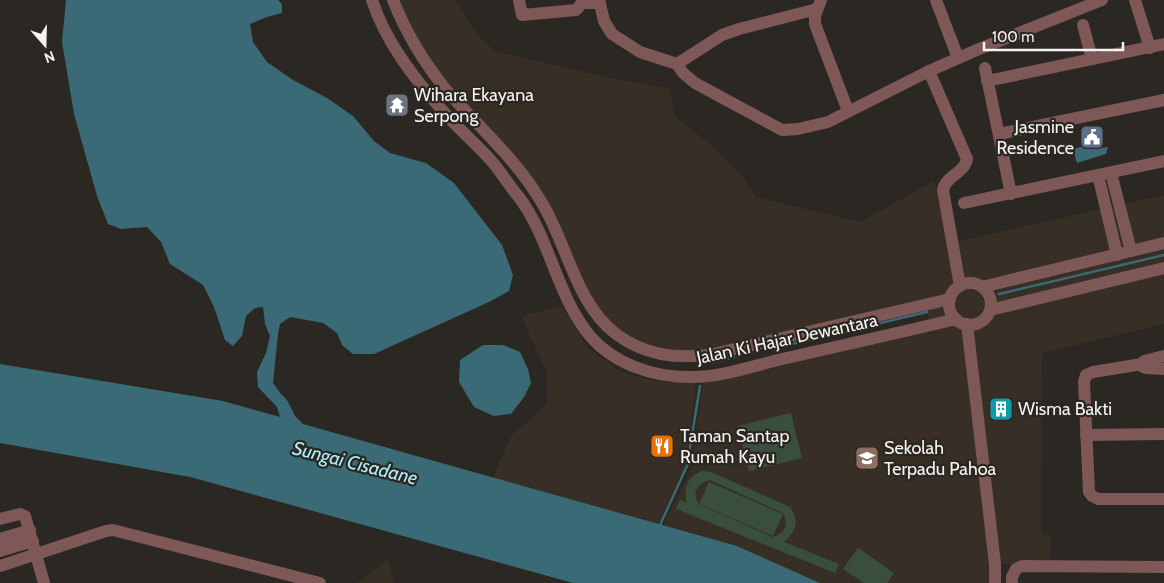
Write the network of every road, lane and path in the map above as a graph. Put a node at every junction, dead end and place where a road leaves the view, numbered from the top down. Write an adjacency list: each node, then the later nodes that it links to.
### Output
1 (372, 0): 40 (street, Jalan Ki Hajar Dewantara)
2 (393, 0): 37 (street, Jalan Ki Hajar Dewantara)
3 (519, 0): 7 (street)
4 (936, 0): 12 (street)
5 (1102, 0): 12 (street)
6 (1135, 0): 11 (street)
7 (600, 1): 14 (street)
8 (819, 5): 14 (street); 19 (street)
9 (1083, 25): 13 (street)
10 (1164, 44): 11 (street)
11 (1150, 48): 13 (street)
12 (958, 58): 16 (street)
13 (1092, 60): 17 (street)
14 (677, 64): 19 (street)
15 (984, 68): 17 (street)
16 (930, 71): 19 (street); 30 (street)
17 (987, 81): 20 (street)
18 (1164, 100): 20 (street)
19 (848, 111)
20 (999, 134): 24 (street)
21 (1164, 161): 22 (street)
22 (1111, 173): 23 (street); 27 (street)
23 (1098, 175): 24 (street); 28 (street)
24 (1011, 194): 25 (street)
25 (964, 203)
26 (1164, 243): 27 (street)
27 (1131, 251): 28 (street)
28 (1117, 254): 31 (street)
29 (1164, 268): 34 (street)
30 (960, 286): 31 (street); 32 (street)
31 (982, 287): 34 (street)
32 (950, 299): 33 (street, Jalan Ki Hajar Dewantara); 35 (street)
33 (931, 304): 36 (street); 37 (street, Jalan Ki Hajar Dewantara)
34 (990, 310): 35 (street)
35 (961, 321): 36 (street, Jalan Ki Hajar Dewantara); 54 (street)
36 (935, 324): 40 (street, Jalan Ki Hajar Dewantara)
37 (750, 346): 40 (street)
38 (1164, 356): 39 (street)
39 (1142, 364): 41 (street); 43 (street)
40 (756, 365)
41 (1164, 368)
42 (1164, 434): 43 (street)
43 (1086, 436): 44 (street)
44 (1164, 499)
45 (0, 520): 46 (street)
46 (31, 536): 47 (street); 48 (street); 49 (street)
47 (0, 539)
48 (0, 551)
49 (36, 554): 50 (street); 52 (street); 53 (street)
50 (0, 566)
51 (1164, 567): 55 (street)
52 (44, 583)
53 (320, 583)
54 (995, 583)
55 (1012, 583)

